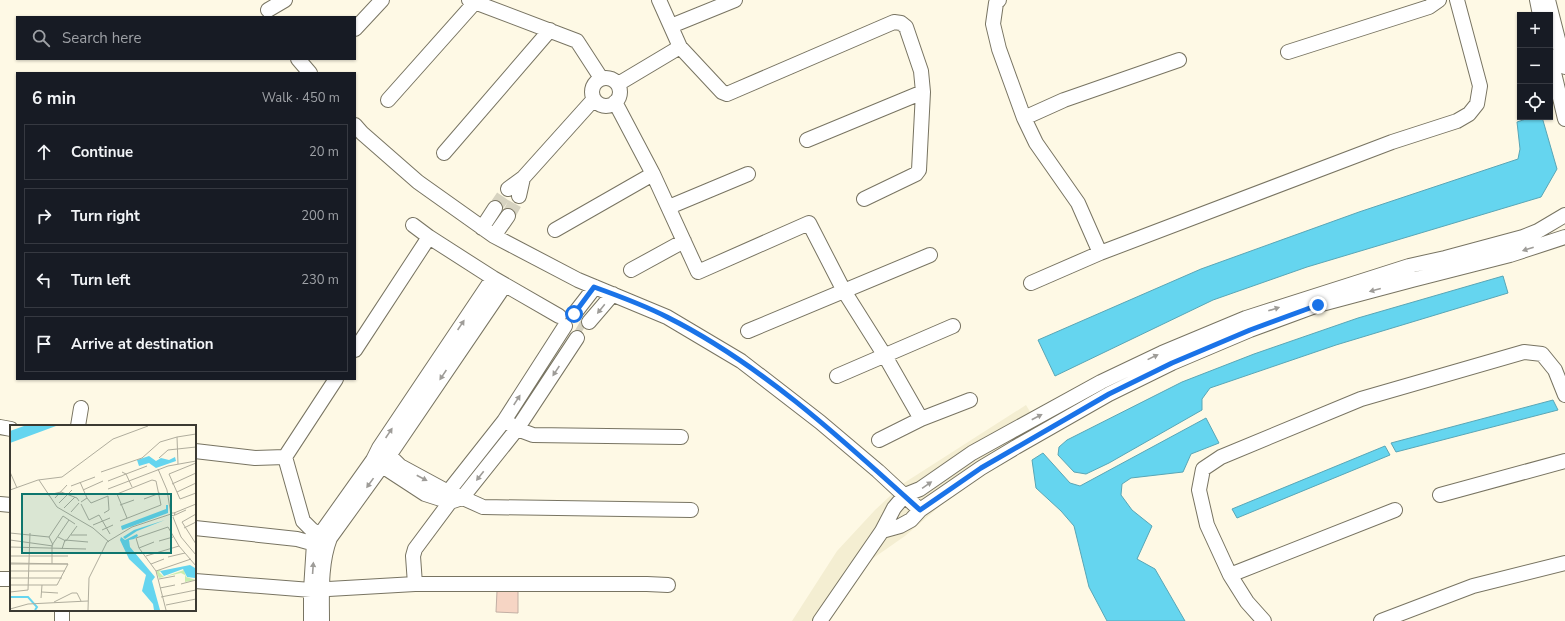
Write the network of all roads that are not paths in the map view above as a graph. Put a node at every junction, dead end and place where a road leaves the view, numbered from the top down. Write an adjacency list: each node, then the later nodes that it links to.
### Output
1 (285, 0): 11 (street)
2 (382, 0): 14 (street)
3 (660, 0): 13 (street)
4 (735, 0): 13 (street)
5 (1000, 0): 29 (street)
6 (1440, 0): 17 (street)
7 (1457, 0): 49 (street)
8 (1537, 0): 12 (street)
9 (1548, 0): 20 (street)
10 (474, 1): 15 (street); 27 (street)
11 (267, 9)
12 (1539, 12)
13 (671, 26): 16 (street)
14 (356, 28)
15 (550, 30): 23 (street); 33 (street)
16 (680, 47): 24 (street); 25 (street)
17 (1288, 52)
18 (299, 60): 22 (street)
19 (1179, 60): 29 (street)
20 (1565, 67)
21 (1553, 69): 30 (street)
22 (309, 72)
23 (601, 78): 24 (street); 26 (street)
24 (622, 82): 28 (street)
25 (923, 92): 32 (street); 37 (street)
26 (594, 99): 28 (street); 36 (street)
27 (388, 100)
28 (615, 102): 34 (street)
29 (1024, 118): 49 (street)
30 (1565, 119)
31 (356, 125): 43 (street)
32 (807, 140)
33 (444, 153)
34 (653, 174): 38 (street); 44 (street)
35 (748, 174): 38 (street)
36 (514, 192)
37 (864, 199)
38 (668, 207): 48 (street)
39 (495, 208): 43 (street)
40 (1565, 215): 51 (street)
41 (508, 216): 45 (street)
42 (414, 225): 46 (street)
43 (482, 228): 45 (street)
44 (555, 230)
45 (494, 236): 56 (street)
46 (429, 237): 54 (street); 64 (street)
47 (1565, 237): 53 (street, one-way to 53)
48 (684, 241): 52 (street); 57 (street)
49 (1100, 253): 55 (street)
50 (930, 254): 57 (street)
51 (1409, 266): 53 (street); 77 (street, one-way to 51)
52 (631, 270)
53 (1412, 280): 80 (street, one-way to 80)
54 (499, 282): 72 (street, one-way to 54); 83 (street)
55 (1031, 283)
56 (594, 287): 58 (street); 59 (street)
57 (844, 291): 62 (street); 65 (street)
58 (613, 294): 60 (street, one-way to 60); 85 (street)
59 (574, 314)
60 (589, 322)
61 (953, 326): 65 (street)
62 (748, 331)
63 (577, 338): 76 (street, one-way to 76)
64 (356, 348)
65 (885, 356): 66 (street); 71 (street)
66 (837, 376)
67 (335, 380): 82 (street)
68 (1565, 395): 97 (street)
69 (970, 400): 71 (street)
70 (81, 408): 73 (street)
71 (921, 419): 79 (street)
72 (504, 421): 76 (street); 87 (street)
73 (78, 425)
74 (0, 427): 75 (street)
75 (10, 429)
76 (517, 429): 78 (street); 87 (street, one-way to 87)
77 (1010, 432): 80 (street); 85 (street, one-way to 77)
78 (681, 437)
79 (879, 440)
80 (1016, 447): 91 (street)
81 (196, 451): 82 (street)
82 (285, 457): 95 (street)
83 (381, 457): 87 (street); 95 (street)
84 (1565, 461): 86 (street)
85 (905, 495): 91 (street); 94 (street)
86 (1440, 495)
87 (453, 497): 90 (street); 99 (street)
88 (0, 504): 89 (street)
89 (10, 505)
90 (691, 510)
91 (920, 510): 94 (street)
92 (1395, 510): 97 (street)
93 (196, 528): 95 (street)
94 (882, 531): 104 (street)
95 (322, 541): 101 (street)
96 (1565, 563): 106 (street)
97 (1230, 575): 105 (street)
98 (196, 581): 101 (street)
99 (415, 584): 100 (street); 101 (street)
100 (668, 585)
101 (316, 590): 102 (street); 103 (street)
102 (311, 621)
103 (322, 621)
104 (820, 621)
105 (1264, 621)
106 (1381, 621)

